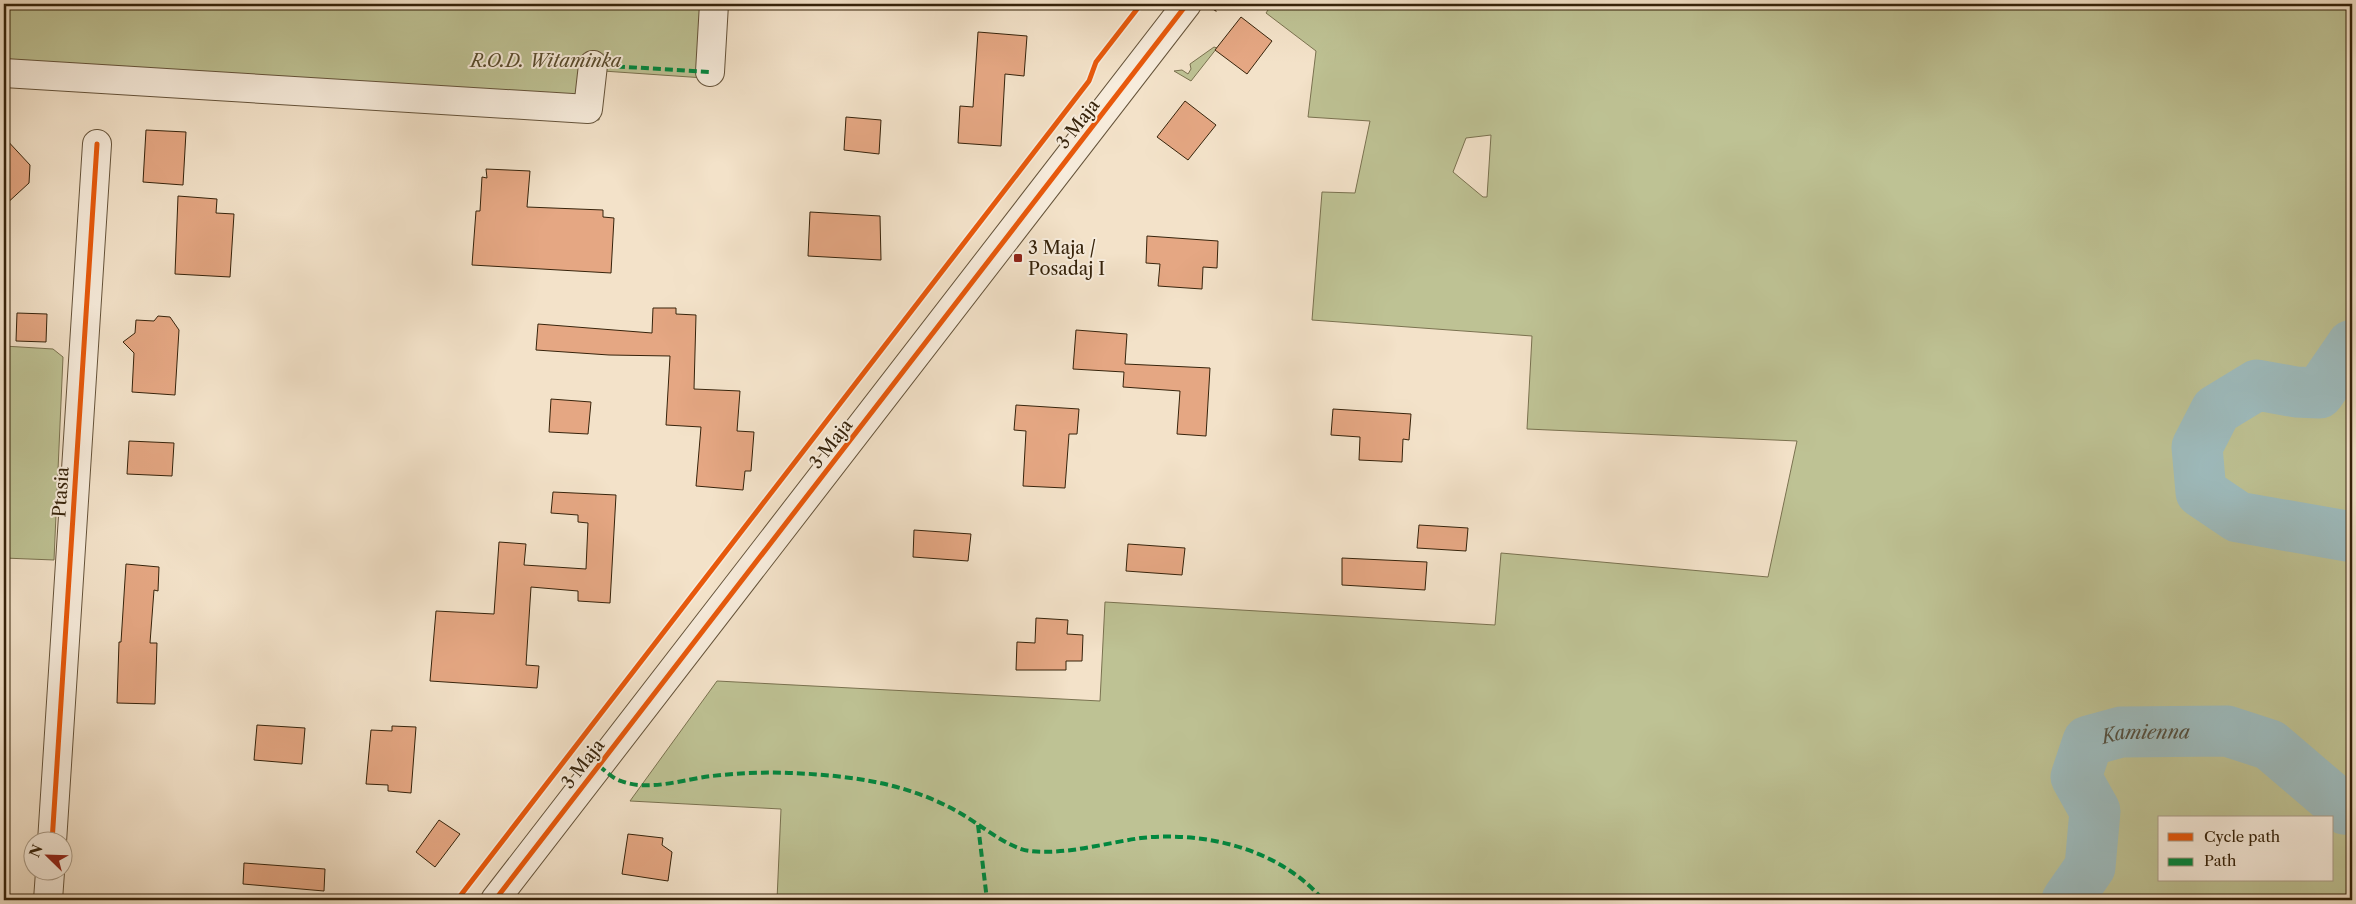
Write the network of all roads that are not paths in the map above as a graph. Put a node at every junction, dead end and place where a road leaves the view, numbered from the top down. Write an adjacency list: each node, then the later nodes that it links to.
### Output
1 (714, 4): 4 (street)
2 (1187, 4): 10 (street, 3 Maja)
3 (593, 65): 5 (street)
4 (710, 72)
5 (4, 73)
6 (96, 144): 7 (street, Ptasia)
7 (53, 832)
8 (49, 882): 9 (street)
9 (48, 900)
10 (495, 900)

